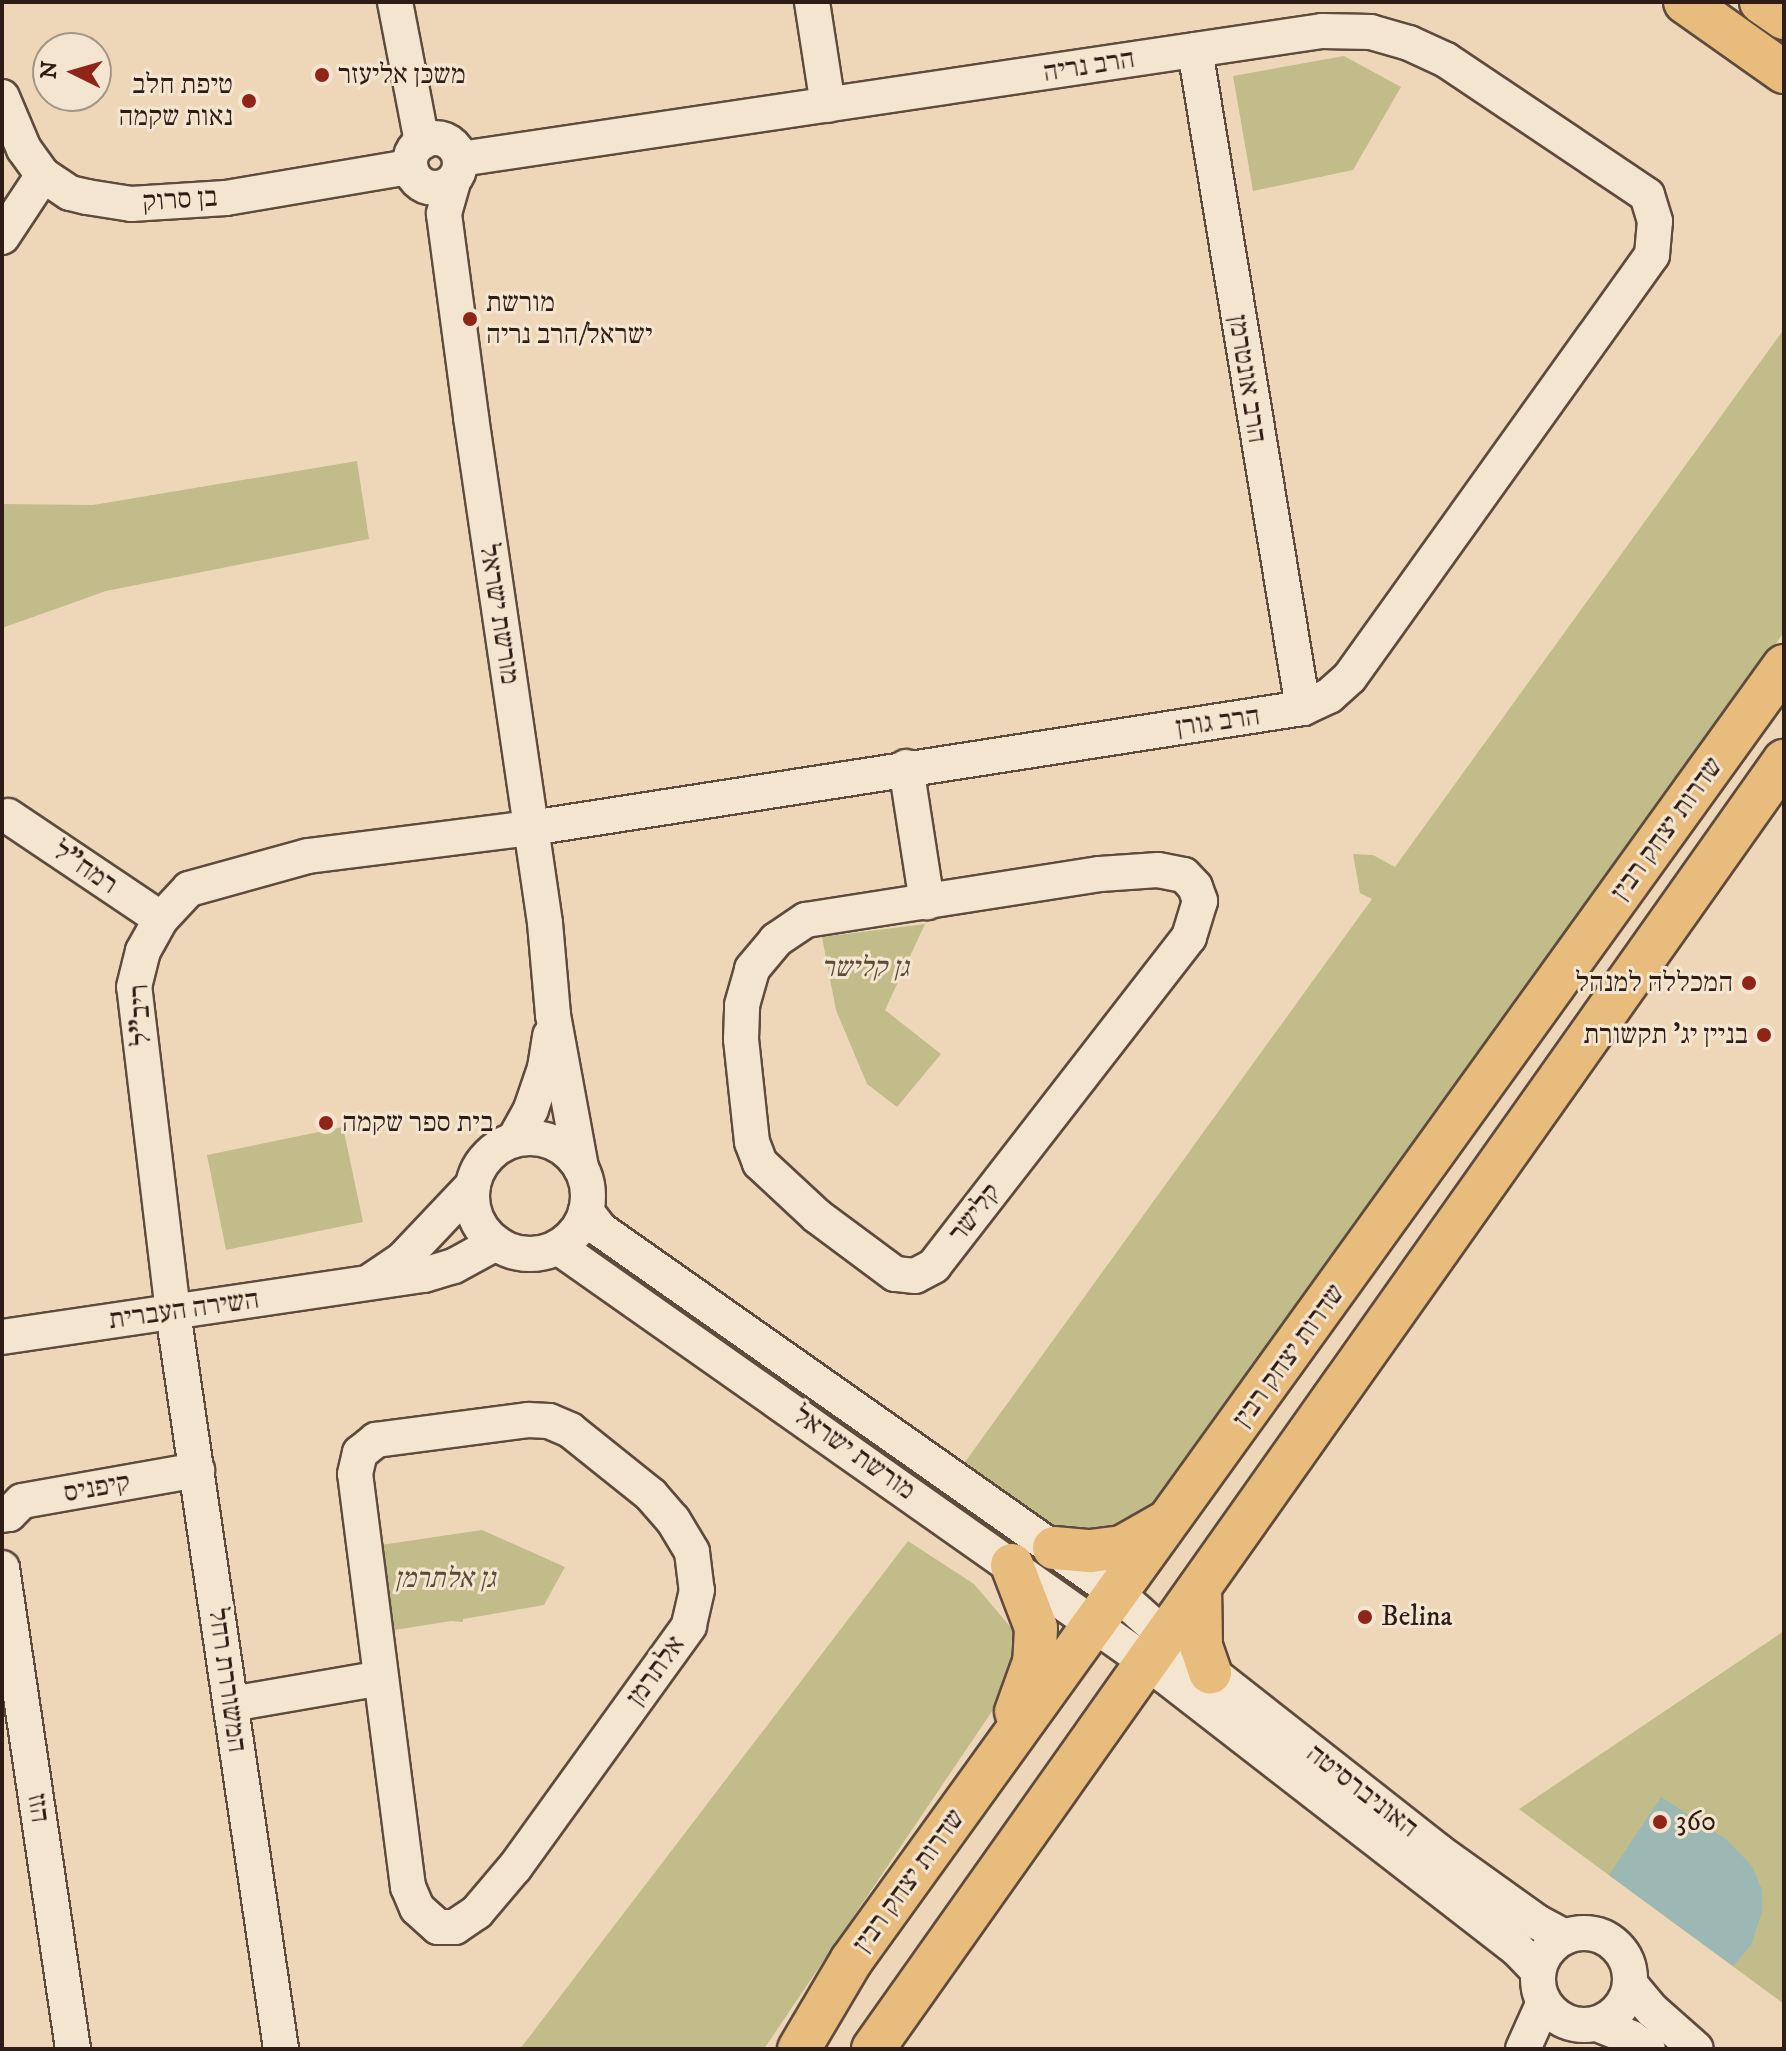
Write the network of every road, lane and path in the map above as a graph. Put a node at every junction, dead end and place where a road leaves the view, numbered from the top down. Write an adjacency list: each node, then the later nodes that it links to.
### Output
1 (395, 2): 11 (street, מורשת ישראל)
2 (416, 2): 11 (street, מורשת ישראל)
3 (812, 2): 10 (street)
4 (1685, 2): 8 (main road)
5 (1761, 2): 6 (main road)
6 (1784, 18)
7 (1195, 50): 10 (street, הרב נריה); 13 (street, הרב נריה); 16 (street, הרב אונטרמן)
8 (1784, 72)
9 (2, 97): 12 (street, בן סרוק)
10 (828, 105): 11 (street, הרב נריה)
11 (438, 170): 12 (street, בן סרוק); 20 (street, מורשת ישראל)
12 (43, 175): 14 (street)
13 (1655, 221): 16 (street, הרב גורן)
14 (2, 237)
15 (1784, 666): 35 (main road, שדרות יצחק רבין)
16 (1303, 708): 18 (street, הרב גורן)
17 (1784, 761): 39 (main road, שדרות יצחק רבין)
18 (906, 767): 20 (street, הרב גורן); 21 (street)
19 (8, 816): 22 (street, רמח"ל)
20 (531, 828): 22 (street, ריב"ל); 23 (street, מורשת ישראל)
21 (927, 902): 21 (street, קלישר)
22 (161, 919): 31 (street, ריב"ל)
23 (553, 1015): 24 (street, מורשת ישראל); 25 (street, מורשת ישראל)
24 (514, 1140): 25 (street); 26 (street)
25 (581, 1168): 27 (street)
26 (473, 1185): 28 (street); 30 (street, השירה העברית)
27 (586, 1211): 29 (street); 36 (street, מורשת ישראל)
28 (496, 1243): 29 (street); 30 (street, השירה העברית)
29 (558, 1247): 37 (street, מורשת ישראל)
30 (366, 1283): 31 (street, השירה העברית)
31 (173, 1312): 32 (street, השירה העברית); 33 (street, המשוררת רחל)
32 (2, 1337)
33 (197, 1470): 34 (street, קיפניס); 44 (street, המשוררת רחל)
34 (2, 1515)
35 (1172, 1519): 36 (main road); 40 (main road, שדרות יצחק רבין)
36 (1054, 1548): 40 (street, מורשת ישראל)
37 (1012, 1565): 40 (street, מורשת ישראל); 45 (main road)
38 (2, 1568): 49 (street, הזז)
39 (1200, 1587): 41 (main road, שדרות יצחק רבין); 42 (main road)
40 (1107, 1609): 41 (street, מורשת ישראל); 45 (main road, שדרות יצחק רבין)
41 (1156, 1649): 42 (street, האוניברסיטה); 48 (street, האוניברסיטה); 52 (main road, שדרות יצחק רבין)
42 (1210, 1672): 46 (street, האוניברסיטה)
43 (381, 1678): 43 (street, אלתרמן); 44 (street)
44 (231, 1704): 50 (street, המשוררת רחל)
45 (1000, 1756): 51 (main road, שדרות יצחק רבין)
46 (1565, 1937): 47 (street); 48 (street)
47 (1630, 1984): 48 (street); 56 (street)
48 (1562, 2005): 53 (street); 54 (street); 55 (street, האוניברסיטה)
49 (73, 2049)
50 (281, 2049)
51 (799, 2049)
52 (873, 2049)
53 (1523, 2049)
54 (1536, 2049)
55 (1648, 2049)
56 (1696, 2049)

